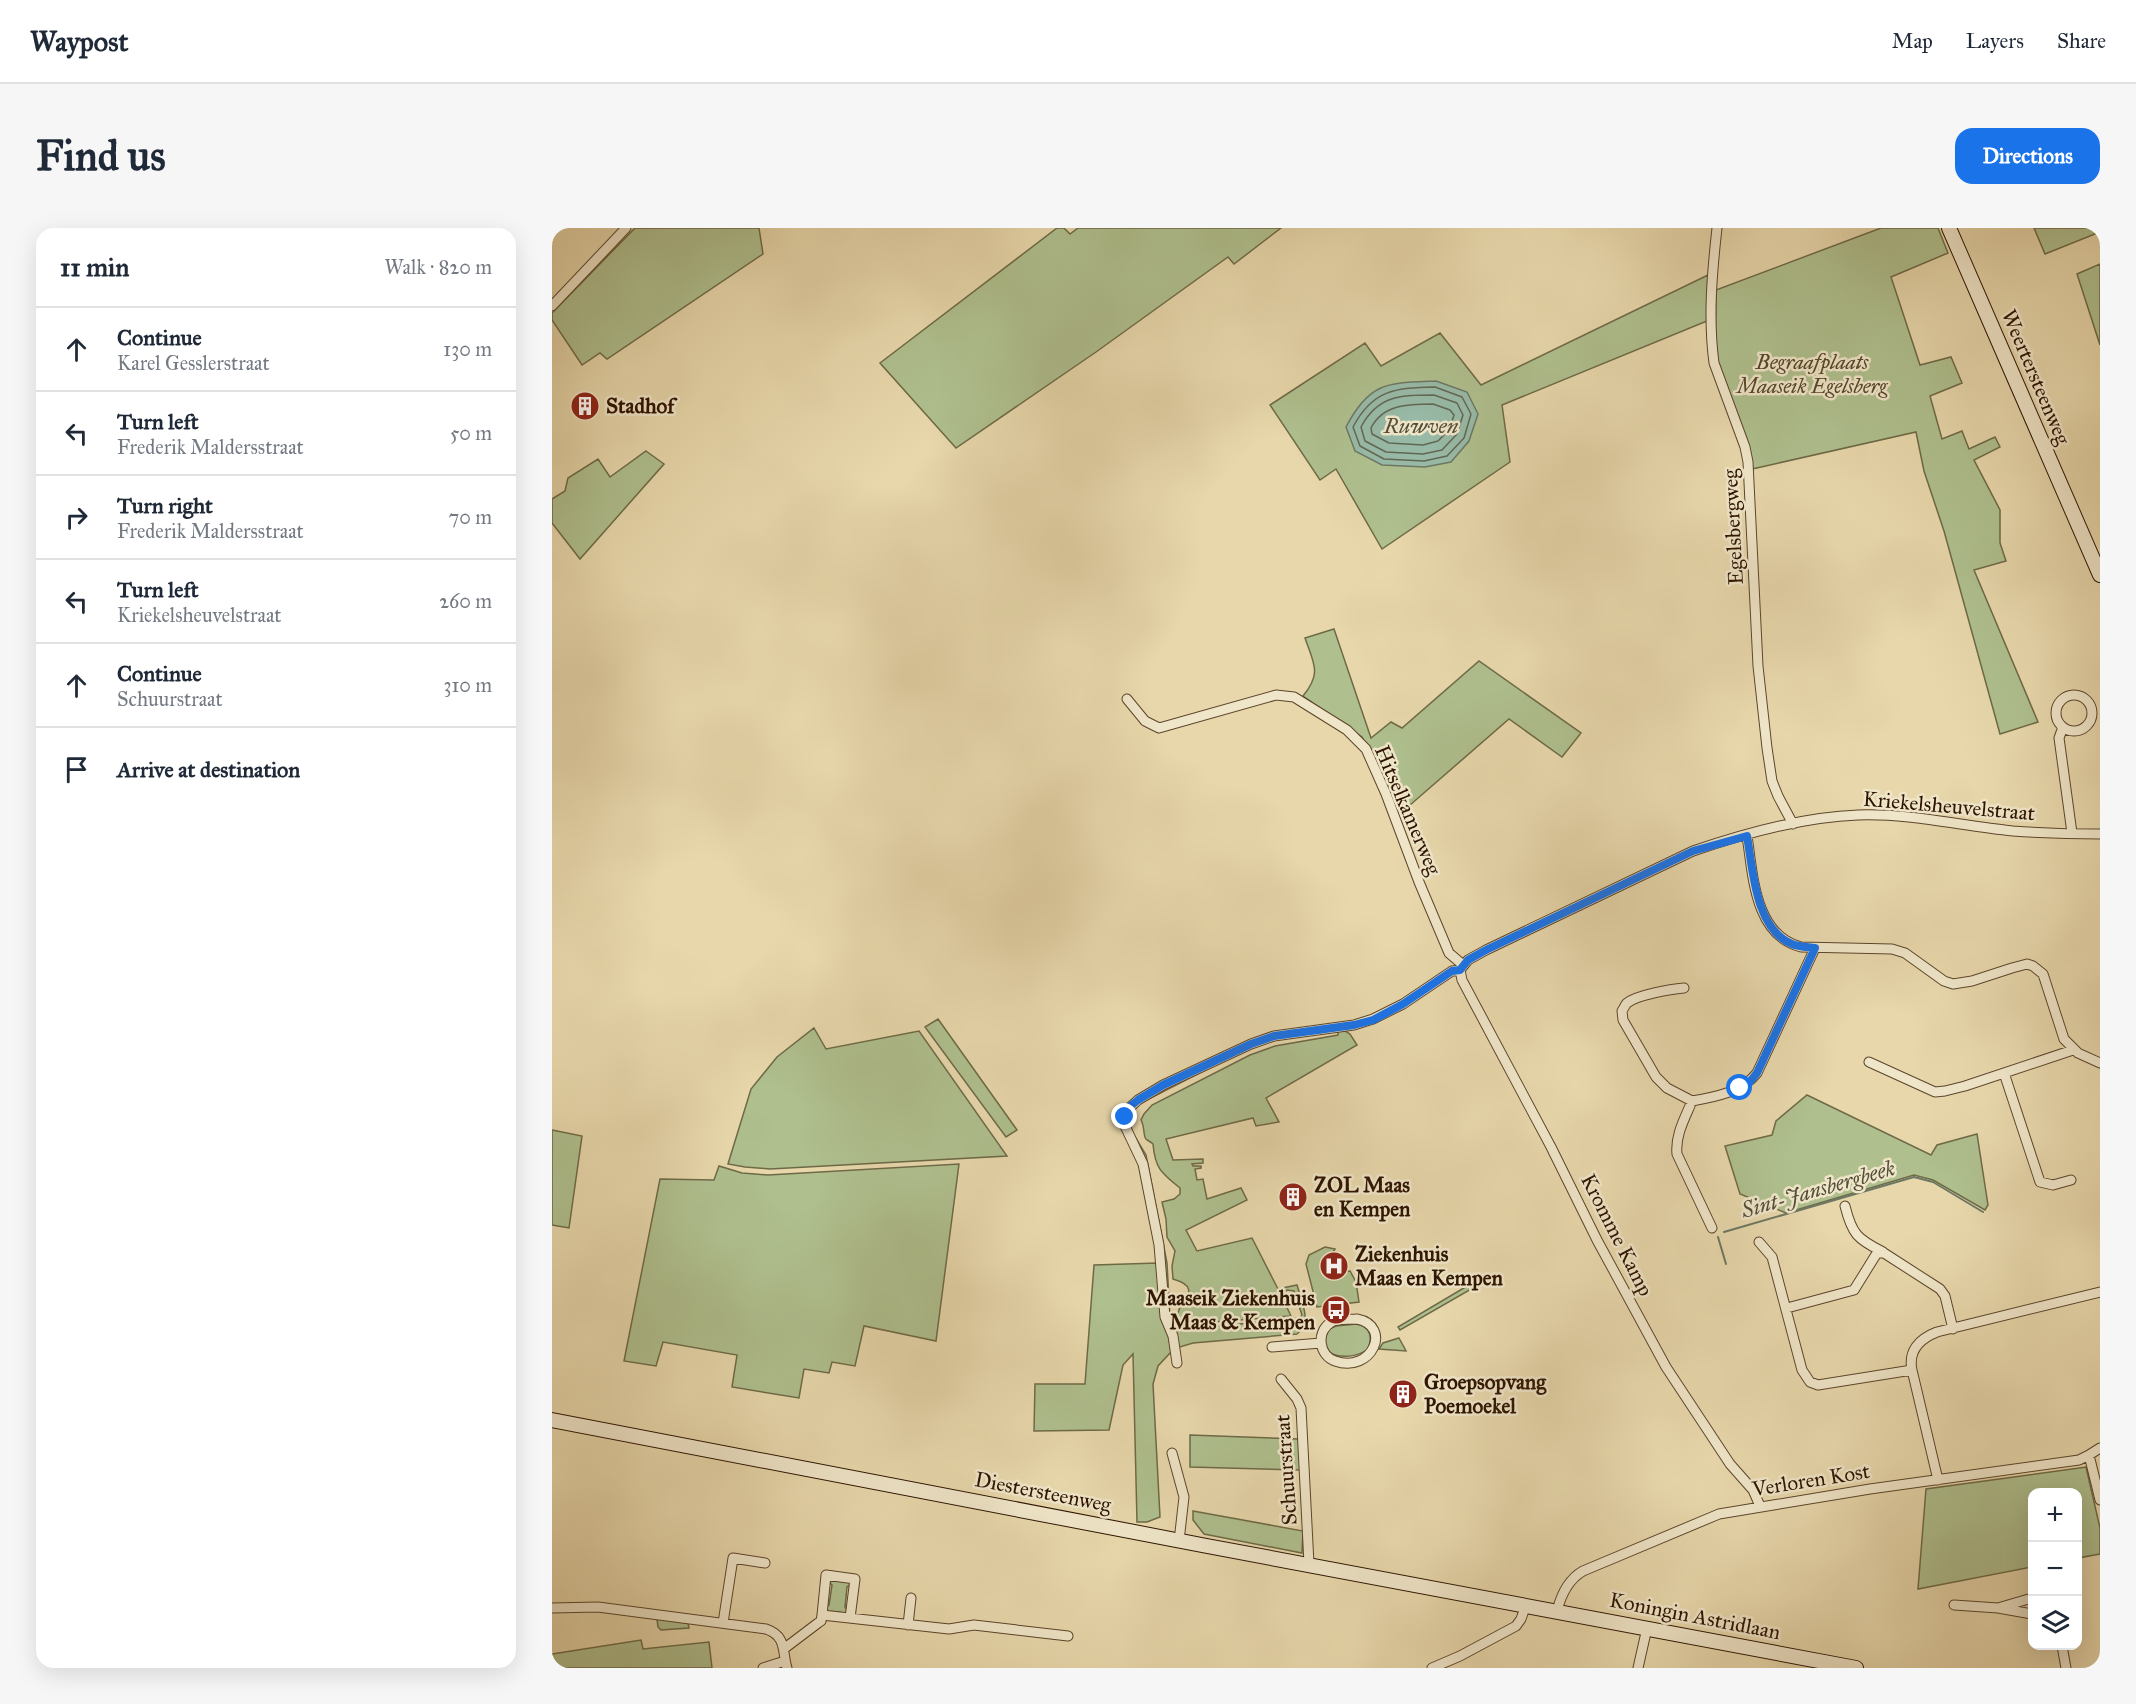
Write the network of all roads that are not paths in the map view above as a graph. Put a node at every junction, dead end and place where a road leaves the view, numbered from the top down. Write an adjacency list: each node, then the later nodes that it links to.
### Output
1 (627, 228): 4 (street)
2 (1717, 228): 8 (street, Egelsbergweg)
3 (1949, 228): 5 (main road, Weertersteenweg)
4 (552, 306)
5 (2100, 575)
6 (1127, 699): 13 (street, Hitselkamerweg)
7 (2063, 727): 7 (street); 9 (street)
8 (1793, 824): 9 (street, Kriekelsheuvelstraat); 11 (street, Kriekelsheuvelstraat)
9 (2072, 833): 10 (street, Kriekelsheuvelstraat)
10 (2100, 834)
11 (1747, 836): 12 (street); 13 (street, Kriekelsheuvelstraat)
12 (1815, 948): 15 (street); 19 (street)
13 (1462, 968): 30 (street); 39 (street, Kromme Kamp)
14 (1684, 988): 19 (street)
15 (2073, 1050): 17 (street); 18 (street)
16 (1869, 1062): 18 (street)
17 (2100, 1063)
18 (2004, 1073): 20 (street)
19 (1692, 1101): 22 (street)
20 (2071, 1180)
21 (1845, 1206): 24 (street)
22 (1712, 1228)
23 (1759, 1242): 26 (street)
24 (1884, 1253): 26 (street); 27 (street)
25 (2100, 1292): 27 (street)
26 (1787, 1308): 31 (street)
27 (1953, 1329): 31 (street)
28 (1321, 1342): 28 (street); 29 (street)
29 (1272, 1347)
30 (1177, 1363)
31 (1912, 1370): 37 (street)
32 (1281, 1379): 42 (street, Schuurstraat)
33 (552, 1420): 40 (main road, Diestersteenweg)
34 (2100, 1448): 36 (street, Verloren Kost)
35 (1173, 1453): 40 (street)
36 (2090, 1455): 37 (street, Verloren Kost); 38 (street)
37 (1938, 1480): 39 (street, Verloren Kost)
38 (2100, 1500)
39 (1760, 1506): 49 (street, Verloren Kost)
40 (1179, 1541): 42 (main road, Diestersteenweg)
41 (765, 1563): 53 (street)
42 (1309, 1564): 45 (main road, Diestersteenweg)
43 (911, 1598): 54 (street)
44 (2028, 1599): 48 (street)
45 (1526, 1605): 49 (main road, Koningin Astridlaan); 61 (street)
46 (1954, 1605): 48 (street)
47 (552, 1608): 53 (street)
48 (1998, 1608): 50 (street)
49 (1557, 1611): 55 (main road, Koningin Astridlaan)
50 (2028, 1613)
51 (822, 1615): 52 (street); 52 (street); 57 (street)
52 (850, 1618): 54 (street)
53 (723, 1623): 57 (street)
54 (908, 1625): 56 (street)
55 (1647, 1628): 62 (street); 63 (main road, Koningin Astridlaan)
56 (1068, 1636)
57 (785, 1648): 59 (street)
58 (2063, 1650): 64 (street)
59 (786, 1665): 60 (street)
60 (763, 1668)
61 (1432, 1668)
62 (1638, 1668)
63 (1856, 1668)
64 (2066, 1668)

